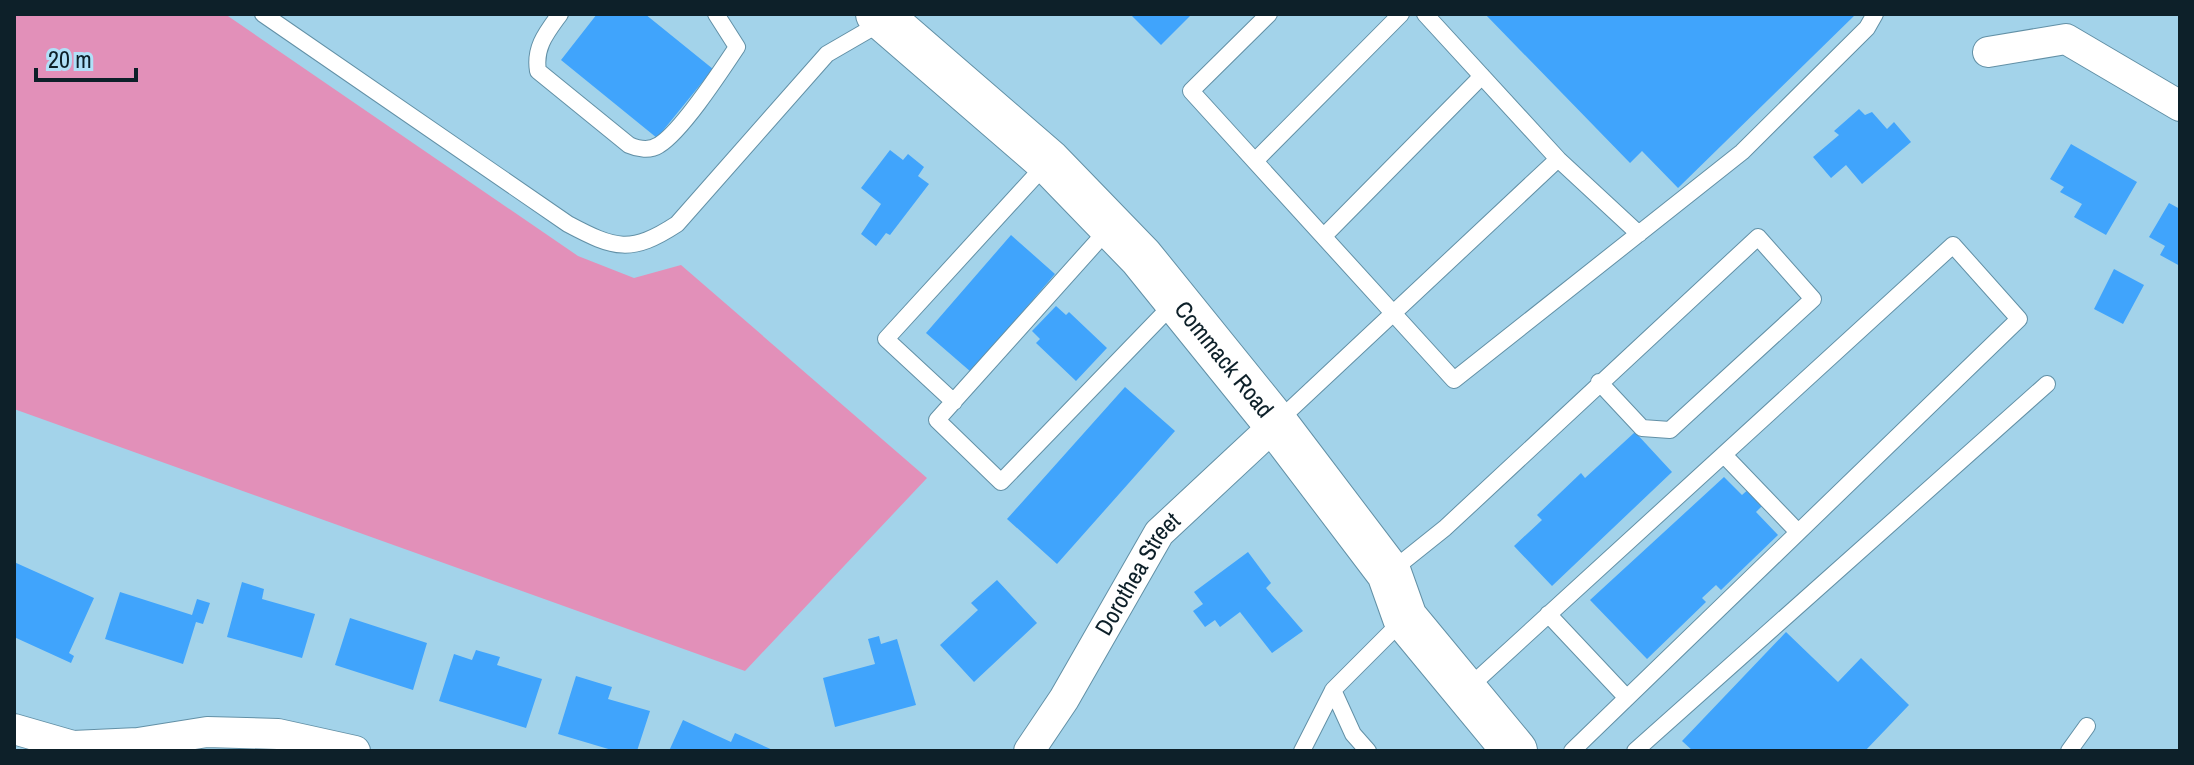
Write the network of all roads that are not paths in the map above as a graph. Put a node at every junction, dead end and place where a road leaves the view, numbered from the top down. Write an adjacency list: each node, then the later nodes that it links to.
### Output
1 (263, 14): 8 (lane)
2 (560, 14): 3 (lane)
3 (716, 14)
4 (1269, 14): 13 (lane)
5 (1401, 14): 13 (lane)
6 (1425, 14): 10 (lane)
7 (1875, 14): 16 (lane)
8 (887, 16): 14 (main road, Commack Road)
9 (1988, 52): 11 (street)
10 (1482, 76): 12 (lane); 17 (lane)
11 (2180, 106)
12 (1558, 159): 16 (lane); 19 (lane)
13 (1255, 161): 17 (lane)
14 (1049, 162): 15 (main road, Commack Road); 22 (lane)
15 (1111, 226): 18 (main road, Commack Road); 22 (lane)
16 (1639, 234): 19 (lane)
17 (1324, 236): 19 (lane)
18 (1177, 300): 22 (lane); 23 (main road, Commack Road)
19 (1394, 313): 23 (lane)
20 (1599, 382): 20 (lane); 26 (lane)
21 (2047, 384): 40 (lane)
22 (954, 402)
23 (1276, 424): 26 (main road, Commack Road); 35 (street, Dorothea Street)
24 (1724, 455): 25 (lane); 25 (lane); 27 (lane)
25 (1798, 532): 31 (lane)
26 (1389, 573): 28 (main road, Commack Road)
27 (1548, 614): 30 (lane); 31 (lane)
28 (1405, 618): 29 (lane); 30 (main road, Commack Road)
29 (1333, 690): 36 (lane); 37 (lane)
30 (1465, 691): 38 (main road, Commack Road)
31 (1627, 698): 39 (lane)
32 (2087, 726): 41 (lane)
33 (14, 729): 34 (street)
34 (355, 751)
35 (1029, 751)
36 (1302, 751)
37 (1368, 751)
38 (1515, 751)
39 (1572, 751)
40 (1635, 751)
41 (2069, 751)

